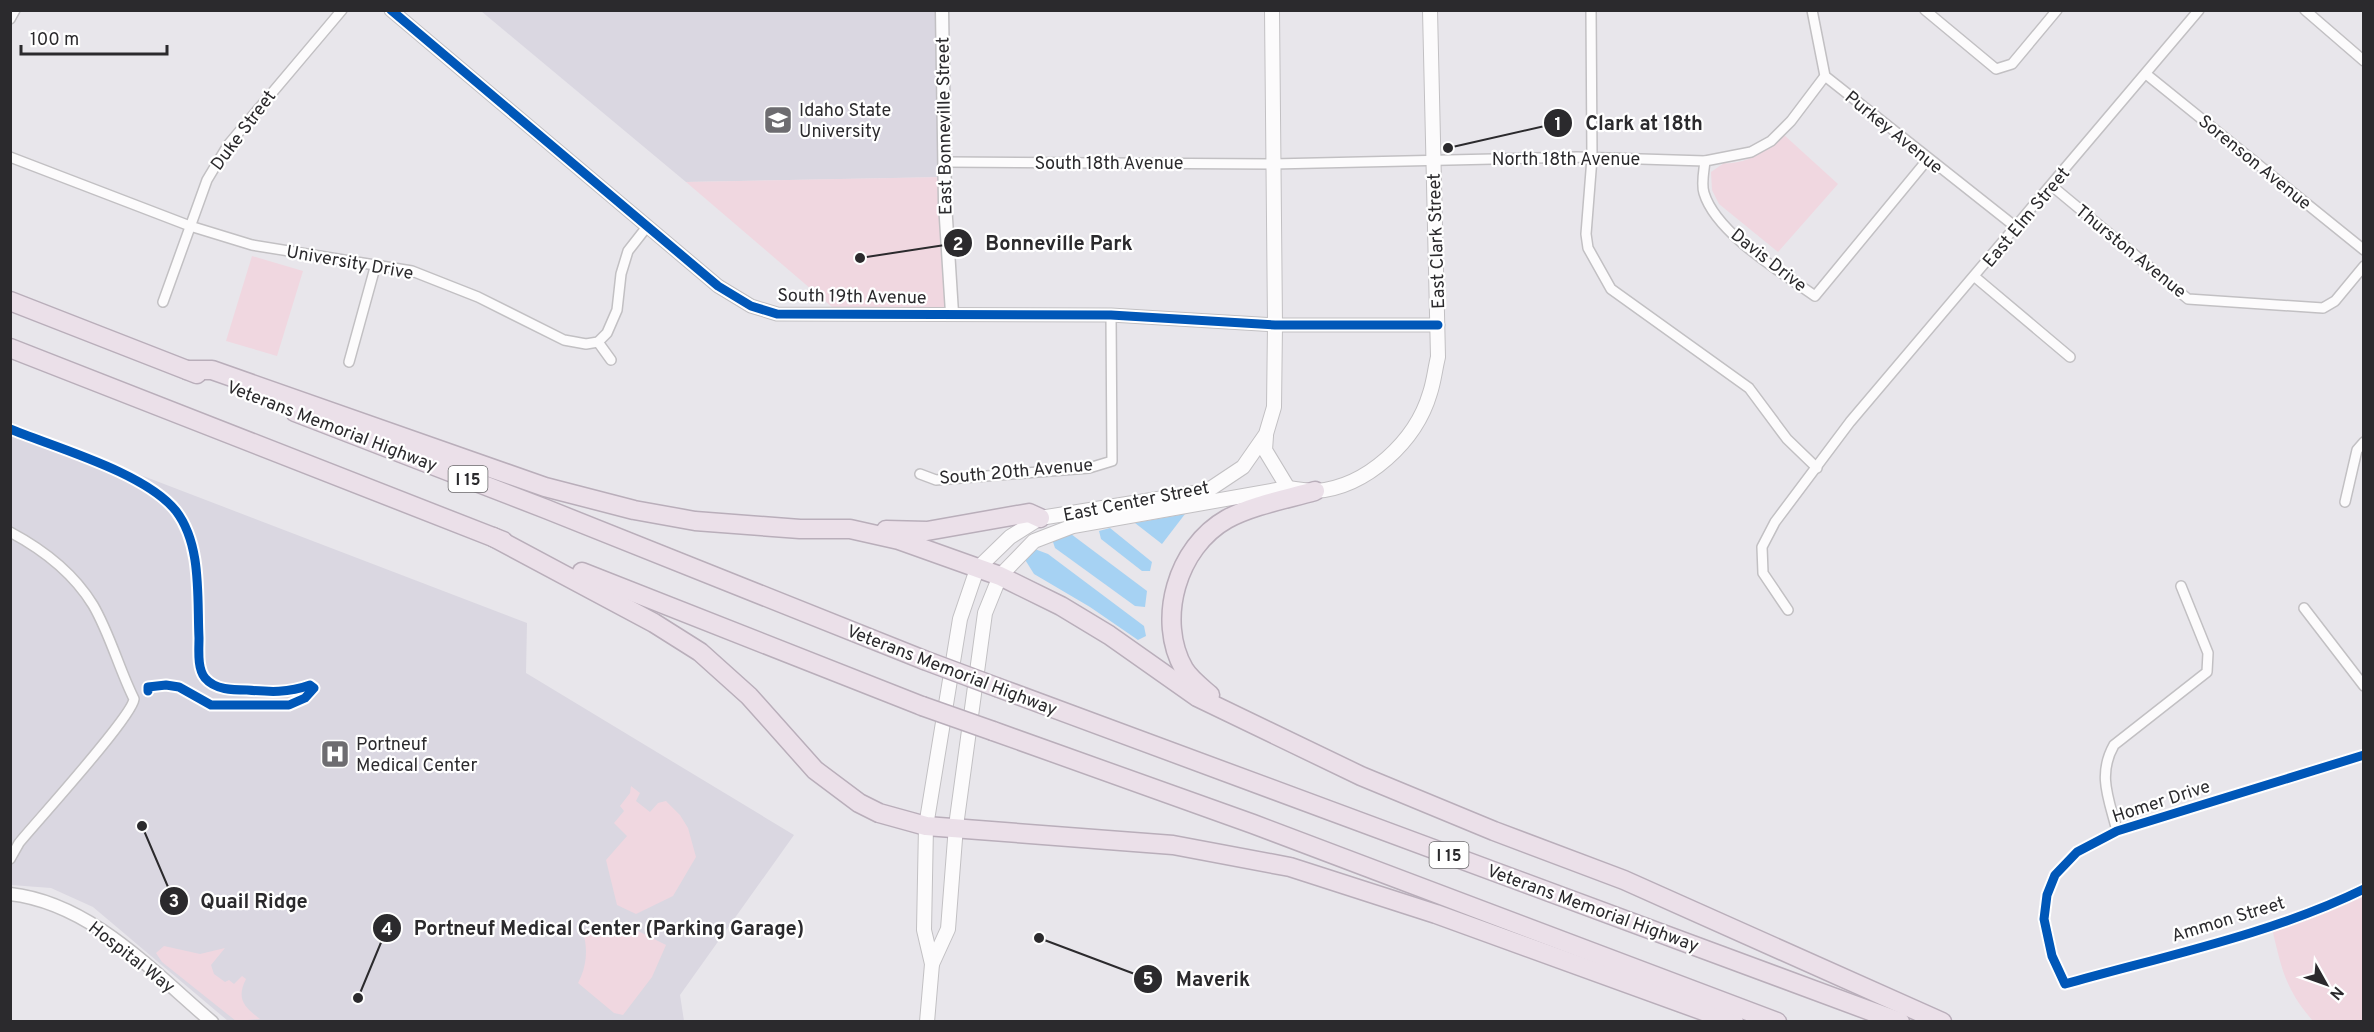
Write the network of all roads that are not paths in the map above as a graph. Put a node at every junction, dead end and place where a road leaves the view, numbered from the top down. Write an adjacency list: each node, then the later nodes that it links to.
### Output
1 (15, 10): 13 (street)
2 (342, 10): 25 (street, Duke Street)
3 (391, 10): 26 (street, South 19th Avenue)
4 (942, 10): 22 (street, East Bonneville Street)
5 (1272, 10): 23 (main road, East Center Street)
6 (1430, 10): 20 (main road, East Clark Street)
7 (1591, 10): 18 (street)
8 (1812, 10): 16 (street)
9 (1925, 10): 10 (street)
10 (2057, 10)
11 (2199, 10): 15 (street, East Elm Street)
12 (2305, 10): 14 (street)
13 (10, 19)
14 (2364, 61)
15 (2146, 74): 24 (street, East Elm Street); 28 (street, Sorenson Avenue)
16 (1825, 76): 19 (street, Purkey Avenue); 21 (street, North 18th Avenue)
17 (10, 158): 25 (street, University Drive)
18 (1592, 158): 20 (street, North 18th Avenue); 21 (street, North 18th Avenue); 46 (street)
19 (1928, 159): 21 (street, Davis Drive); 27 (street, Purkey Avenue)
20 (1433, 160): 23 (street, North 18th Avenue); 37 (main road, East Clark Street)
21 (1705, 161)
22 (945, 162): 23 (street, South 18th Avenue); 34 (street, East Bonneville Street)
23 (1273, 164): 36 (main road, East Center Street)
24 (2052, 186): 27 (street, East Elm Street); 30 (street, Thurston Avenue)
25 (190, 225): 29 (street, University Drive); 33 (street, Duke Street)
26 (646, 228): 34 (street, South 19th Avenue); 38 (street)
27 (2017, 228): 31 (street, East Elm Street)
28 (2364, 250)
29 (375, 264): 38 (street, University Drive); 42 (street)
30 (2364, 266)
31 (1975, 277): 40 (street); 46 (street, East Elm Street)
32 (10, 301): 43 (highway, Veterans Memorial Highway / I 15)
33 (163, 302)
34 (952, 314): 35 (street, South 19th Avenue)
35 (1111, 315): 36 (street, South 19th Avenue); 47 (street, South 20th Avenue)
36 (1275, 325): 37 (street, South 19th Avenue); 44 (main road, East Center Street)
37 (1438, 325): 49 (main road, East Clark Street)
38 (598, 342): 41 (street)
39 (10, 348): 54 (highway, I 15)
40 (2070, 357)
41 (611, 360)
42 (349, 362)
43 (187, 370): 52 (highway); 75 (highway, Veterans Memorial Highway / I 15, bridge)
44 (1266, 434): 48 (main road); 51 (main road, East Center Street)
45 (2364, 442): 50 (street)
46 (1817, 468): 59 (street, East Elm Street)
47 (920, 474)
48 (1288, 488): 49 (main road, East Clark Street); 56 (main road, East Center Street)
49 (1315, 491): 61 (highway)
50 (2344, 502)
51 (1041, 518): 52 (highway); 55 (main road, East Center Street)
52 (850, 529): 55 (highway)
53 (10, 532): 66 (street)
54 (493, 537): 63 (highway); 74 (highway, I 15, bridge)
55 (977, 569): 56 (highway); 63 (main road, East Center Street)
56 (1000, 576): 61 (highway); 64 (main road, East Center Street)
57 (2181, 586): 65 (street)
58 (2304, 608): 60 (street)
59 (1788, 610)
60 (2364, 686)
61 (1230, 712): 76 (highway)
62 (2364, 755): 65 (street, Homer Drive)
63 (926, 825): 64 (highway); 69 (main road, East Center Street)
64 (956, 826): 69 (main road, East Center Street); 73 (highway)
65 (2117, 831): 70 (street, Homer Drive)
66 (10, 859)
67 (2364, 889): 70 (street, Ammon Street)
68 (10, 894): 71 (street, Hospital Way)
69 (932, 964): 72 (main road, East Center Street)
70 (2100, 974)
71 (212, 1022)
72 (927, 1022)
73 (1734, 1022)
74 (1777, 1022)
75 (1900, 1022)
76 (1941, 1022)

